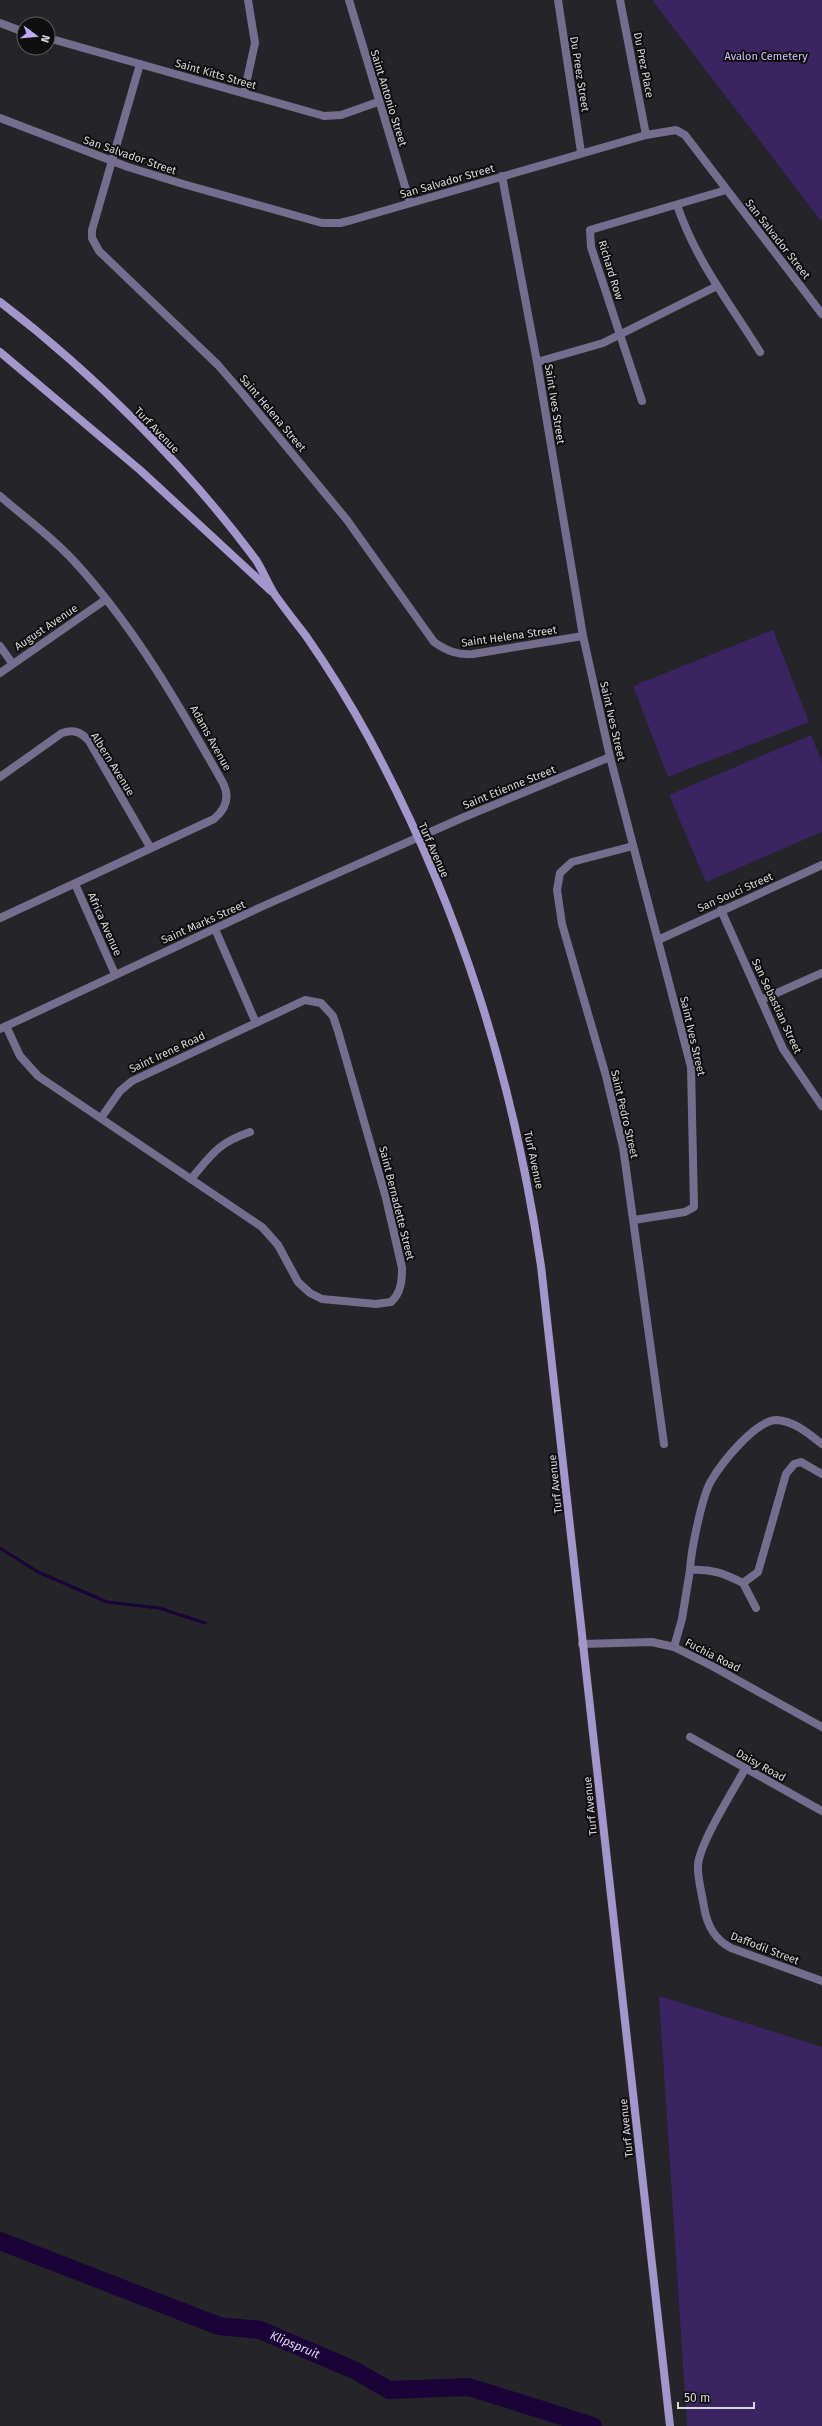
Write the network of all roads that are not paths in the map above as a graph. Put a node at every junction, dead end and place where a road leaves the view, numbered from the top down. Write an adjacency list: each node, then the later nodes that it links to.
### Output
1 (248, 0): 9 (street)
2 (349, 0): 10 (street, Saint Antonio Street)
3 (558, 0): 13 (street, Du Preez Street)
4 (620, 0): 12 (street, Du Prez Place)
5 (0, 23): 6 (street)
6 (16, 29)
7 (56, 40): 8 (street, Saint Kitts Street)
8 (140, 64): 9 (street, Saint Kitts Street); 14 (street, Saint Helena Street)
9 (244, 93): 10 (street, Saint Kitts Street)
10 (378, 102): 17 (street, Saint Antonio Street)
11 (0, 118): 14 (street, San Salvador Street)
12 (646, 135): 13 (street, San Salvador Street); 16 (street, San Salvador Street)
13 (581, 152): 15 (street, San Salvador Street)
14 (111, 160): 17 (street, San Salvador Street); 30 (street, Saint Helena Street)
15 (502, 176): 17 (street, San Salvador Street); 25 (street, Saint Ives Street)
16 (726, 190): 18 (street, Richard Row); 21 (street, San Salvador Street)
17 (410, 203)
18 (677, 205): 19 (street); 22 (street, Richard Row)
19 (717, 286): 22 (street); 24 (street)
20 (0, 302): 28 (main road, Turf Avenue)
21 (822, 314)
22 (620, 334): 25 (street); 26 (street, Richard Row)
23 (0, 352): 28 (main road, Turf Avenue)
24 (760, 352)
25 (537, 362): 30 (street, Saint Ives Street)
26 (642, 401)
27 (0, 496): 29 (street, Adams Avenue)
28 (275, 594): 36 (main road, Turf Avenue)
29 (105, 600): 32 (street, August Avenue); 38 (street, Adams Avenue)
30 (583, 636): 34 (street, Saint Ives Street)
31 (0, 646): 32 (street)
32 (12, 663): 33 (street, August Avenue)
33 (0, 673)
34 (610, 757): 36 (street, Saint Etienne Street); 37 (street, Saint Ives Street)
35 (0, 777): 38 (street, Albern Avenue)
36 (417, 838): 43 (street, Saint Marks Street); 61 (main road, Turf Avenue)
37 (633, 846): 44 (street, Saint Ives Street); 54 (street, Saint Pedro Street)
38 (150, 847): 40 (street, Adams Avenue)
39 (822, 865): 41 (street, San Souci Street)
40 (75, 884): 42 (street, Adams Avenue); 46 (street, Africa Avenue)
41 (721, 910): 44 (street, San Souci Street); 47 (street, San Sebastian Street)
42 (0, 918)
43 (215, 929): 46 (street, Saint Marks Street); 48 (street)
44 (658, 940): 54 (street, Saint Ives Street)
45 (822, 973): 47 (street)
46 (115, 974): 49 (street, Saint Marks Street)
47 (762, 1000): 50 (street, San Sebastian Street)
48 (256, 1023): 51 (street, Saint Irene Road); 53 (street, Saint Bernadette Street)
49 (3, 1027): 51 (street, Saint Bernadette Street)
50 (822, 1106)
51 (101, 1118): 53 (street, Saint Bernadette Street)
52 (250, 1132): 53 (street)
53 (192, 1179)
54 (634, 1220): 55 (street, Saint Pedro Street)
55 (664, 1444)
56 (822, 1444): 58 (street)
57 (822, 1474): 59 (street)
58 (690, 1570): 59 (street); 62 (street)
59 (743, 1583): 60 (street)
60 (756, 1608)
61 (582, 1644): 62 (street, Fuchia Road); 68 (main road, Turf Avenue)
62 (674, 1647): 63 (street, Fuchia Road)
63 (822, 1727)
64 (690, 1737): 65 (street, Daisy Road)
65 (745, 1769): 66 (street, Daisy Road); 67 (street, Daffodil Street)
66 (822, 1811)
67 (822, 1980)
68 (670, 2426)

